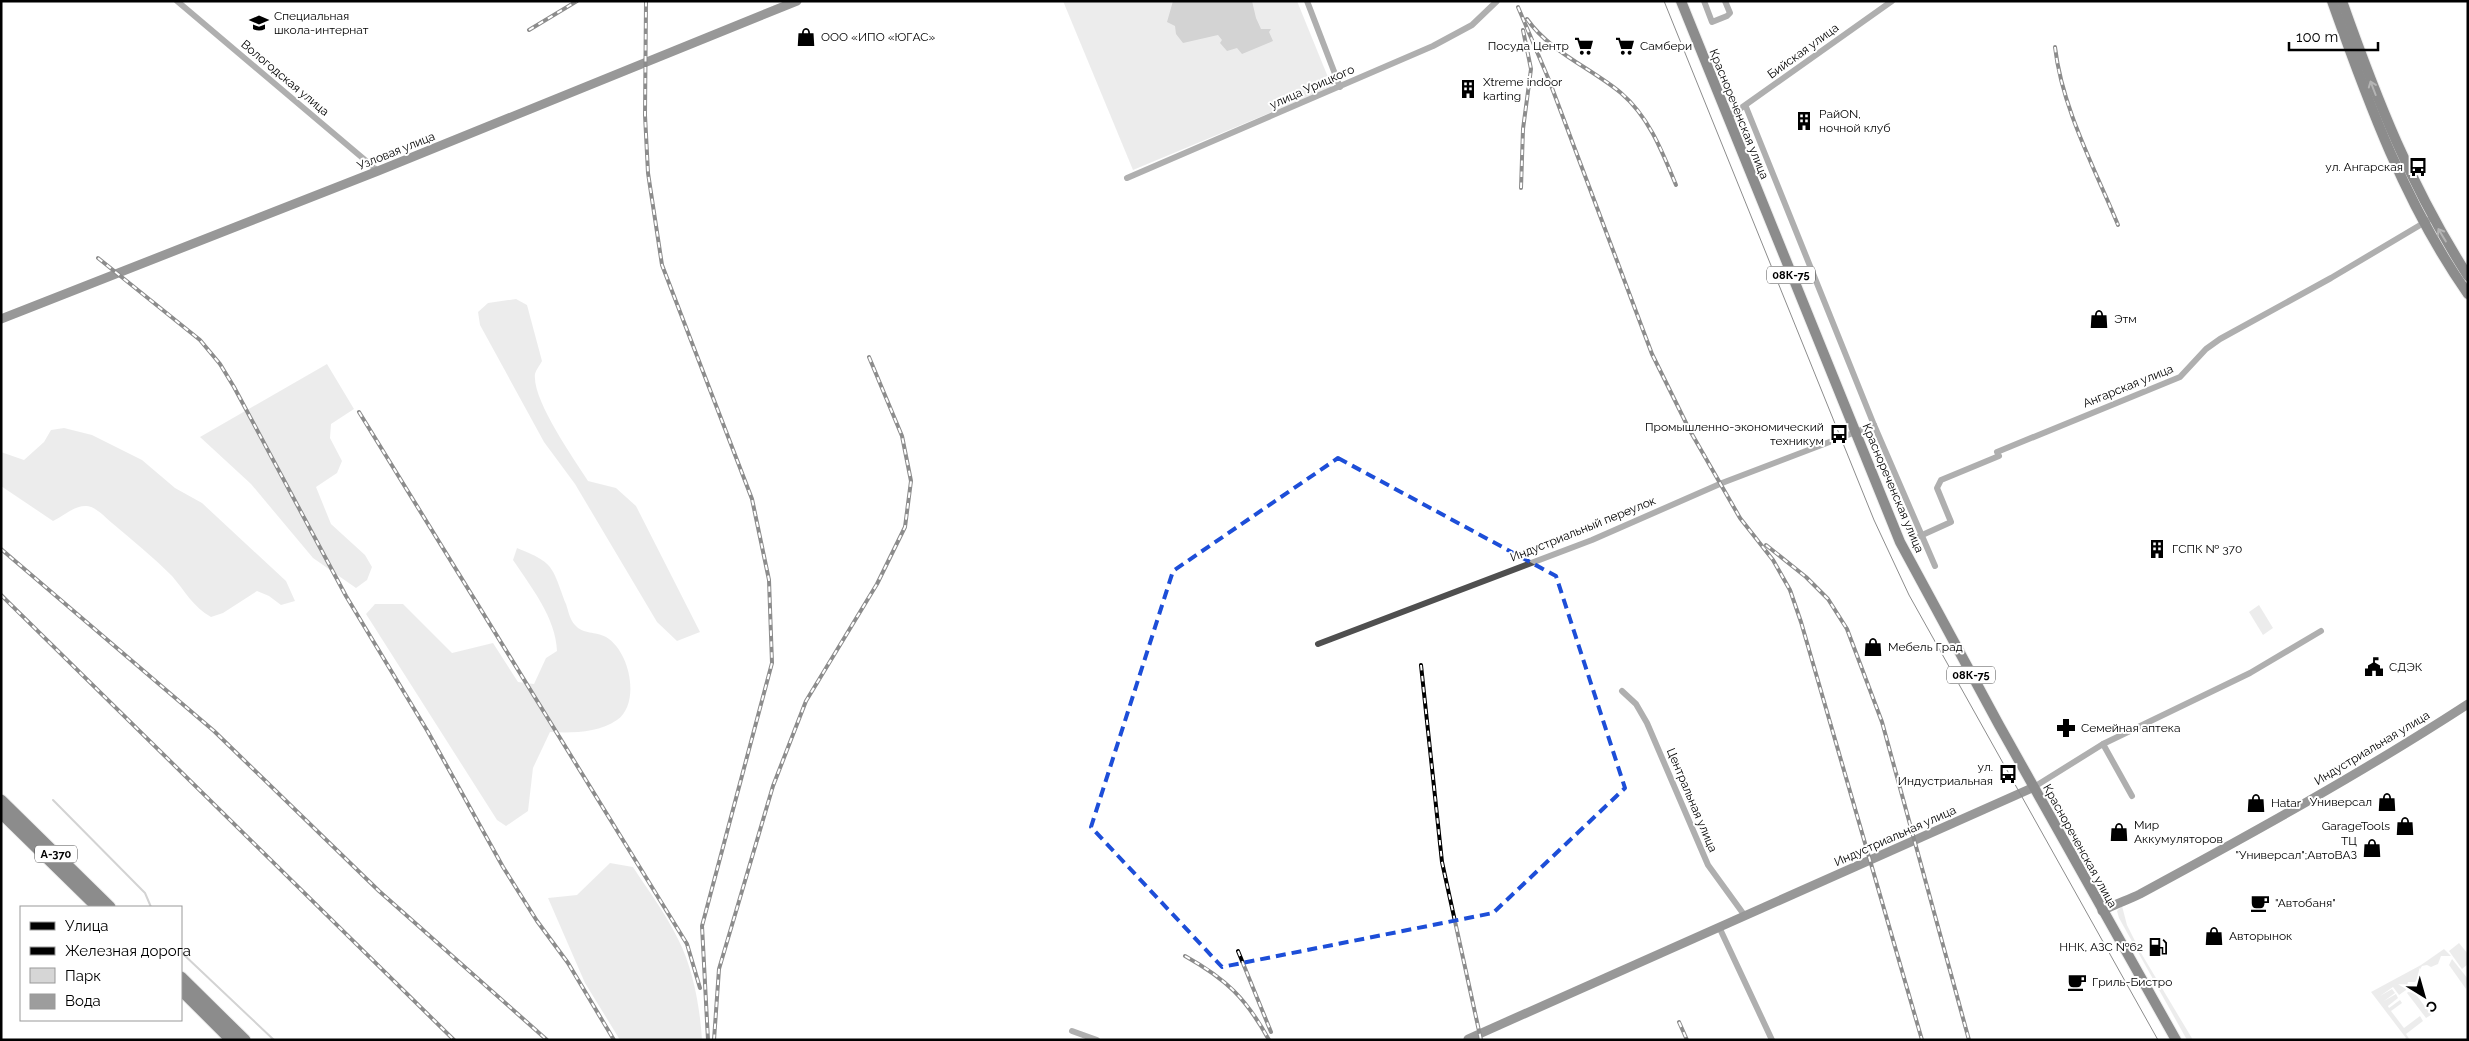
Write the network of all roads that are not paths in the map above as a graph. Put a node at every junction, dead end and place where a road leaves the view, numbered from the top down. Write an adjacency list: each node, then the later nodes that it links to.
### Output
1 (177, 1): 14 (street, Вологодская улица)
2 (798, 1): 14 (street, Узловая улица)
3 (1307, 1): 11 (street)
4 (1496, 1): 11 (street, улица Урицкого)
5 (1681, 1): 13 (main road, Краснореченская улица / 08К-75)
6 (1704, 1): 7 (street)
7 (1725, 1)
8 (1892, 1): 12 (street, Бийская улица)
9 (2332, 1): 16 (main road)
10 (2342, 1): 16 (main road, one-way to 10)
11 (1340, 86): 15 (street, улица Урицкого)
12 (1746, 107): 13 (street, Бийская улица); 20 (street)
13 (1727, 118): 21 (main road, Краснореченская улица / 08К-75)
14 (378, 171): 19 (street, Узловая улица)
15 (1127, 178)
16 (2429, 220): 17 (main road, one-way to 16); 18 (main road); 22 (street, Ангарская улица)
17 (2468, 276)
18 (2468, 294)
19 (1, 319)
20 (1874, 425): 21 (street, Индустриальный переулок); 22 (street)
21 (1855, 432): 25 (street, Индустриальный переулок); 29 (main road, Краснореченская улица / 08К-75)
22 (1920, 536): 23 (street)
23 (1935, 566)
24 (2321, 631): 28 (street, Индустриальная улица)
25 (1318, 644)
26 (1622, 691): 36 (street, Центральная улица)
27 (2468, 704): 35 (street, Индустриальная улица)
28 (2104, 744): 29 (street, Индустриальная улица); 30 (street)
29 (2034, 787): 35 (main road, Краснореченская улица / 08К-75); 36 (street, Индустриальная улица)
30 (2132, 796)
31 (1, 800): 34 (highway, А-370)
32 (1, 813): 33 (highway, А-370)
33 (96, 906)
34 (109, 906)
35 (2102, 911): 46 (main road, Краснореченская улица)
36 (1745, 916): 37 (street, Индустриальная улица)
37 (1720, 928): 41 (street, Индустриальная улица); 45 (street)
38 (182, 978): 43 (highway)
39 (182, 991): 42 (highway)
40 (1072, 1031): 44 (street)
41 (1468, 1039)
42 (231, 1040)
43 (245, 1040)
44 (1097, 1040)
45 (1772, 1040)
46 (2176, 1040)

